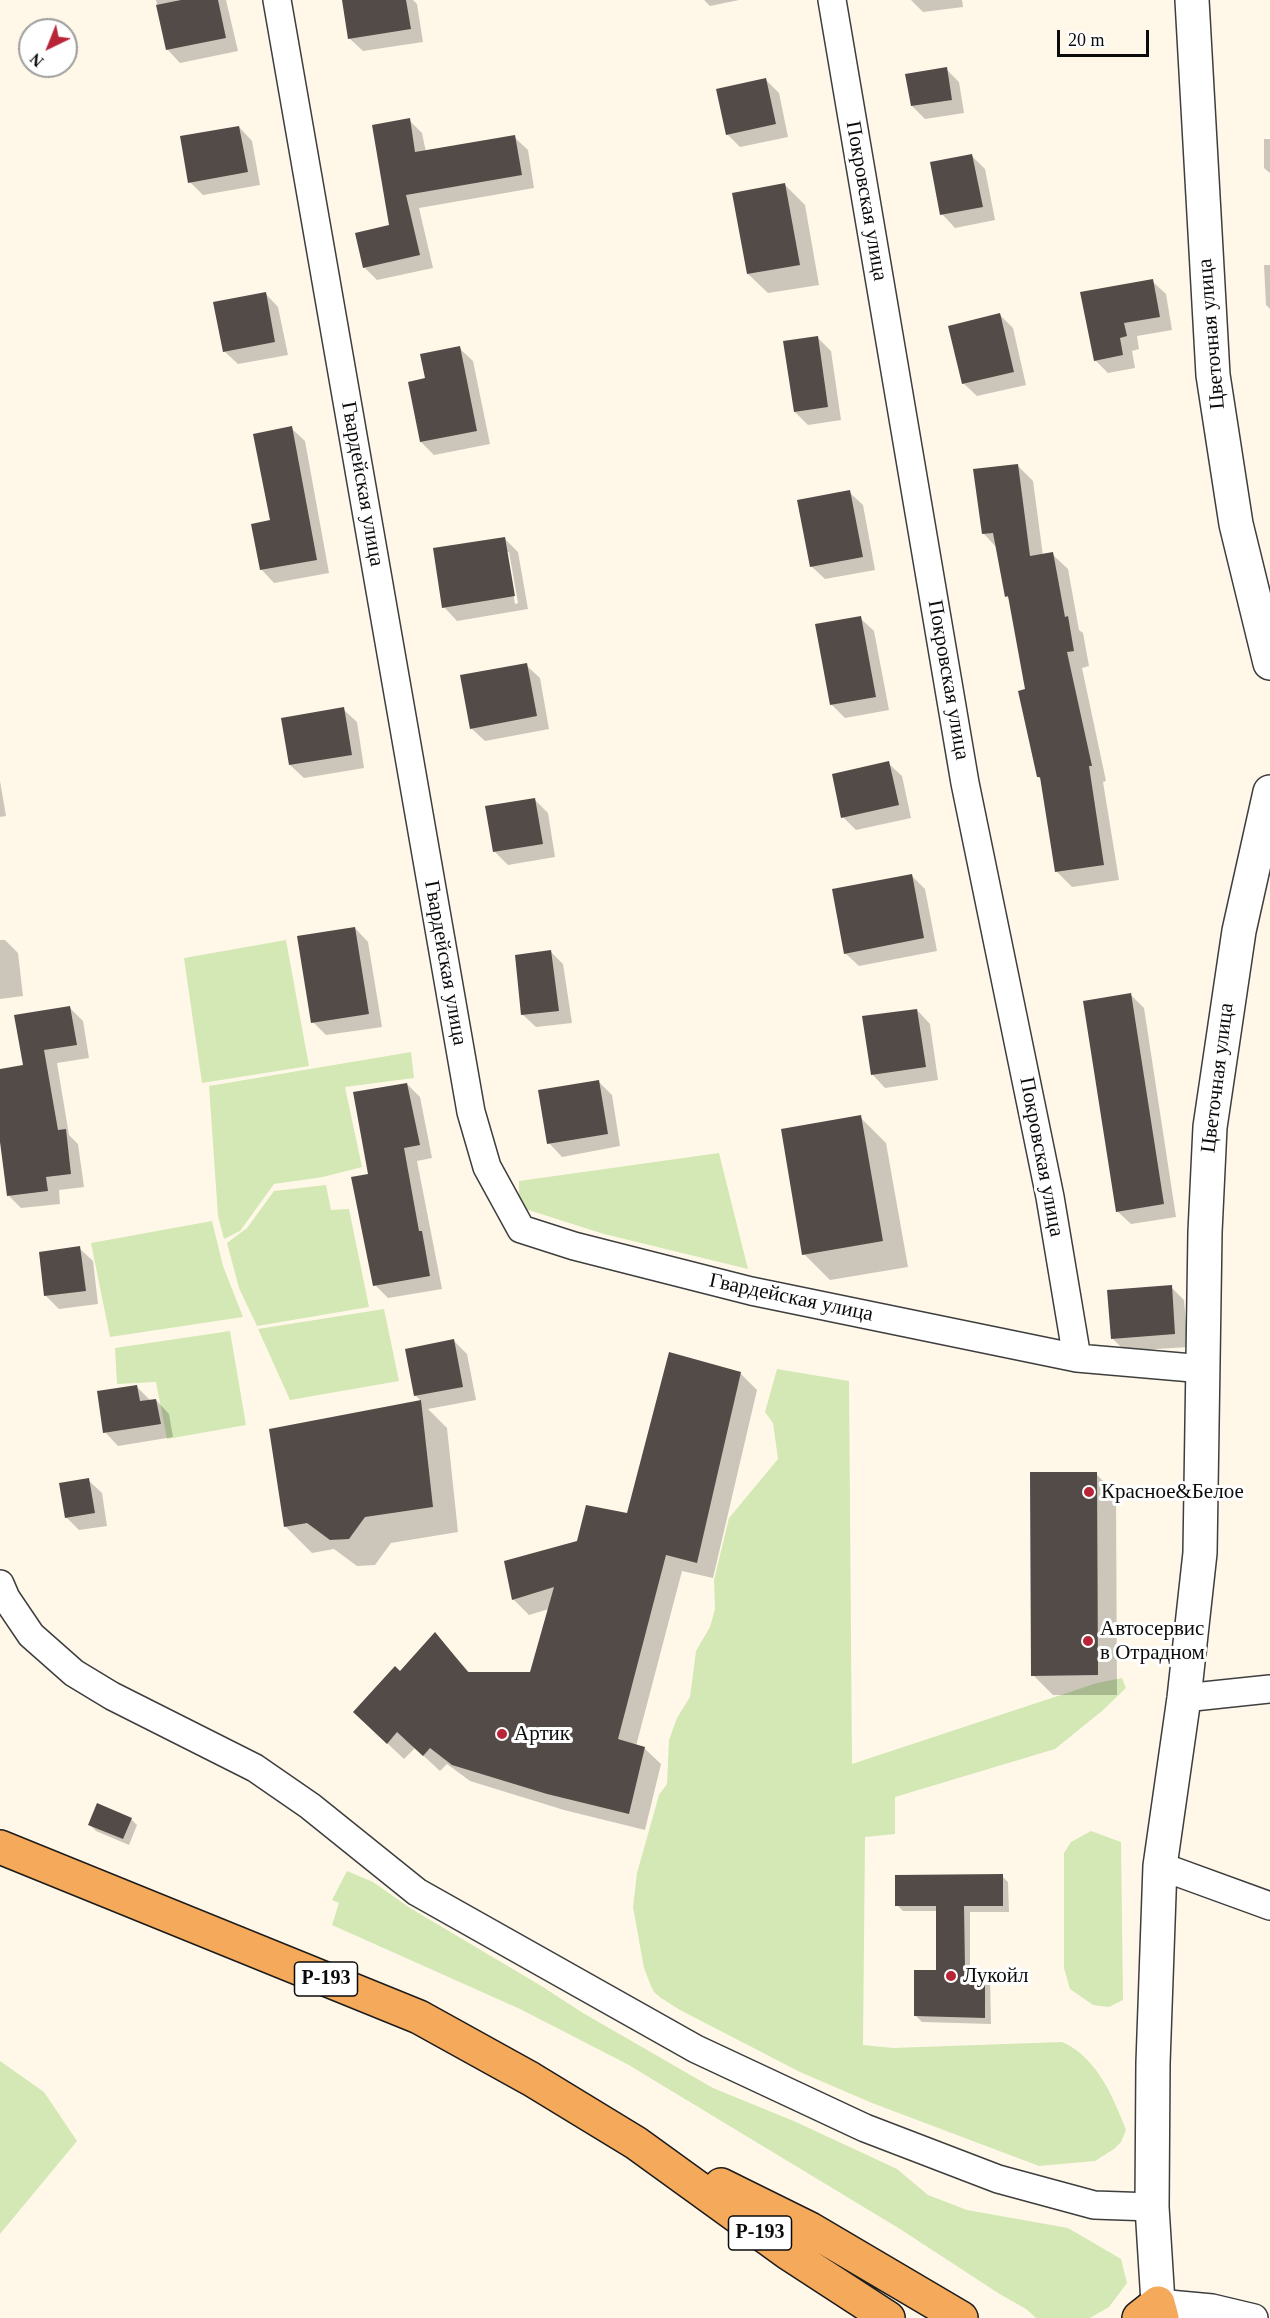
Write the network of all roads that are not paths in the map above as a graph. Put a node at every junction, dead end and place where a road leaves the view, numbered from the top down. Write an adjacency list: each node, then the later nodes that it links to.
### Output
1 (277, 0): 6 (street, Гвардейская улица)
2 (832, 0): 6 (street, Покровская улица)
3 (1192, 0): 4 (street, Цветочная улица)
4 (1270, 663)
5 (1270, 792): 7 (street, Цветочная улица)
6 (1077, 1358): 7 (street, Гвардейская улица)
7 (1204, 1369): 10 (street, Цветочная улица)
8 (0, 1584): 15 (street)
9 (1270, 1689): 10 (street)
10 (1184, 1698): 12 (street, Цветочная улица)
11 (0, 1847): 14 (highway, Р-193)
12 (1160, 1866): 13 (street); 15 (street, Цветочная улица)
13 (1270, 1906)
14 (636, 2143): 17 (highway, Р-193); 18 (highway)
15 (1152, 2207): 16 (street, Цветочная улица)
16 (1153, 2314): 19 (street)
17 (888, 2318)
18 (961, 2318)
19 (1254, 2318)

